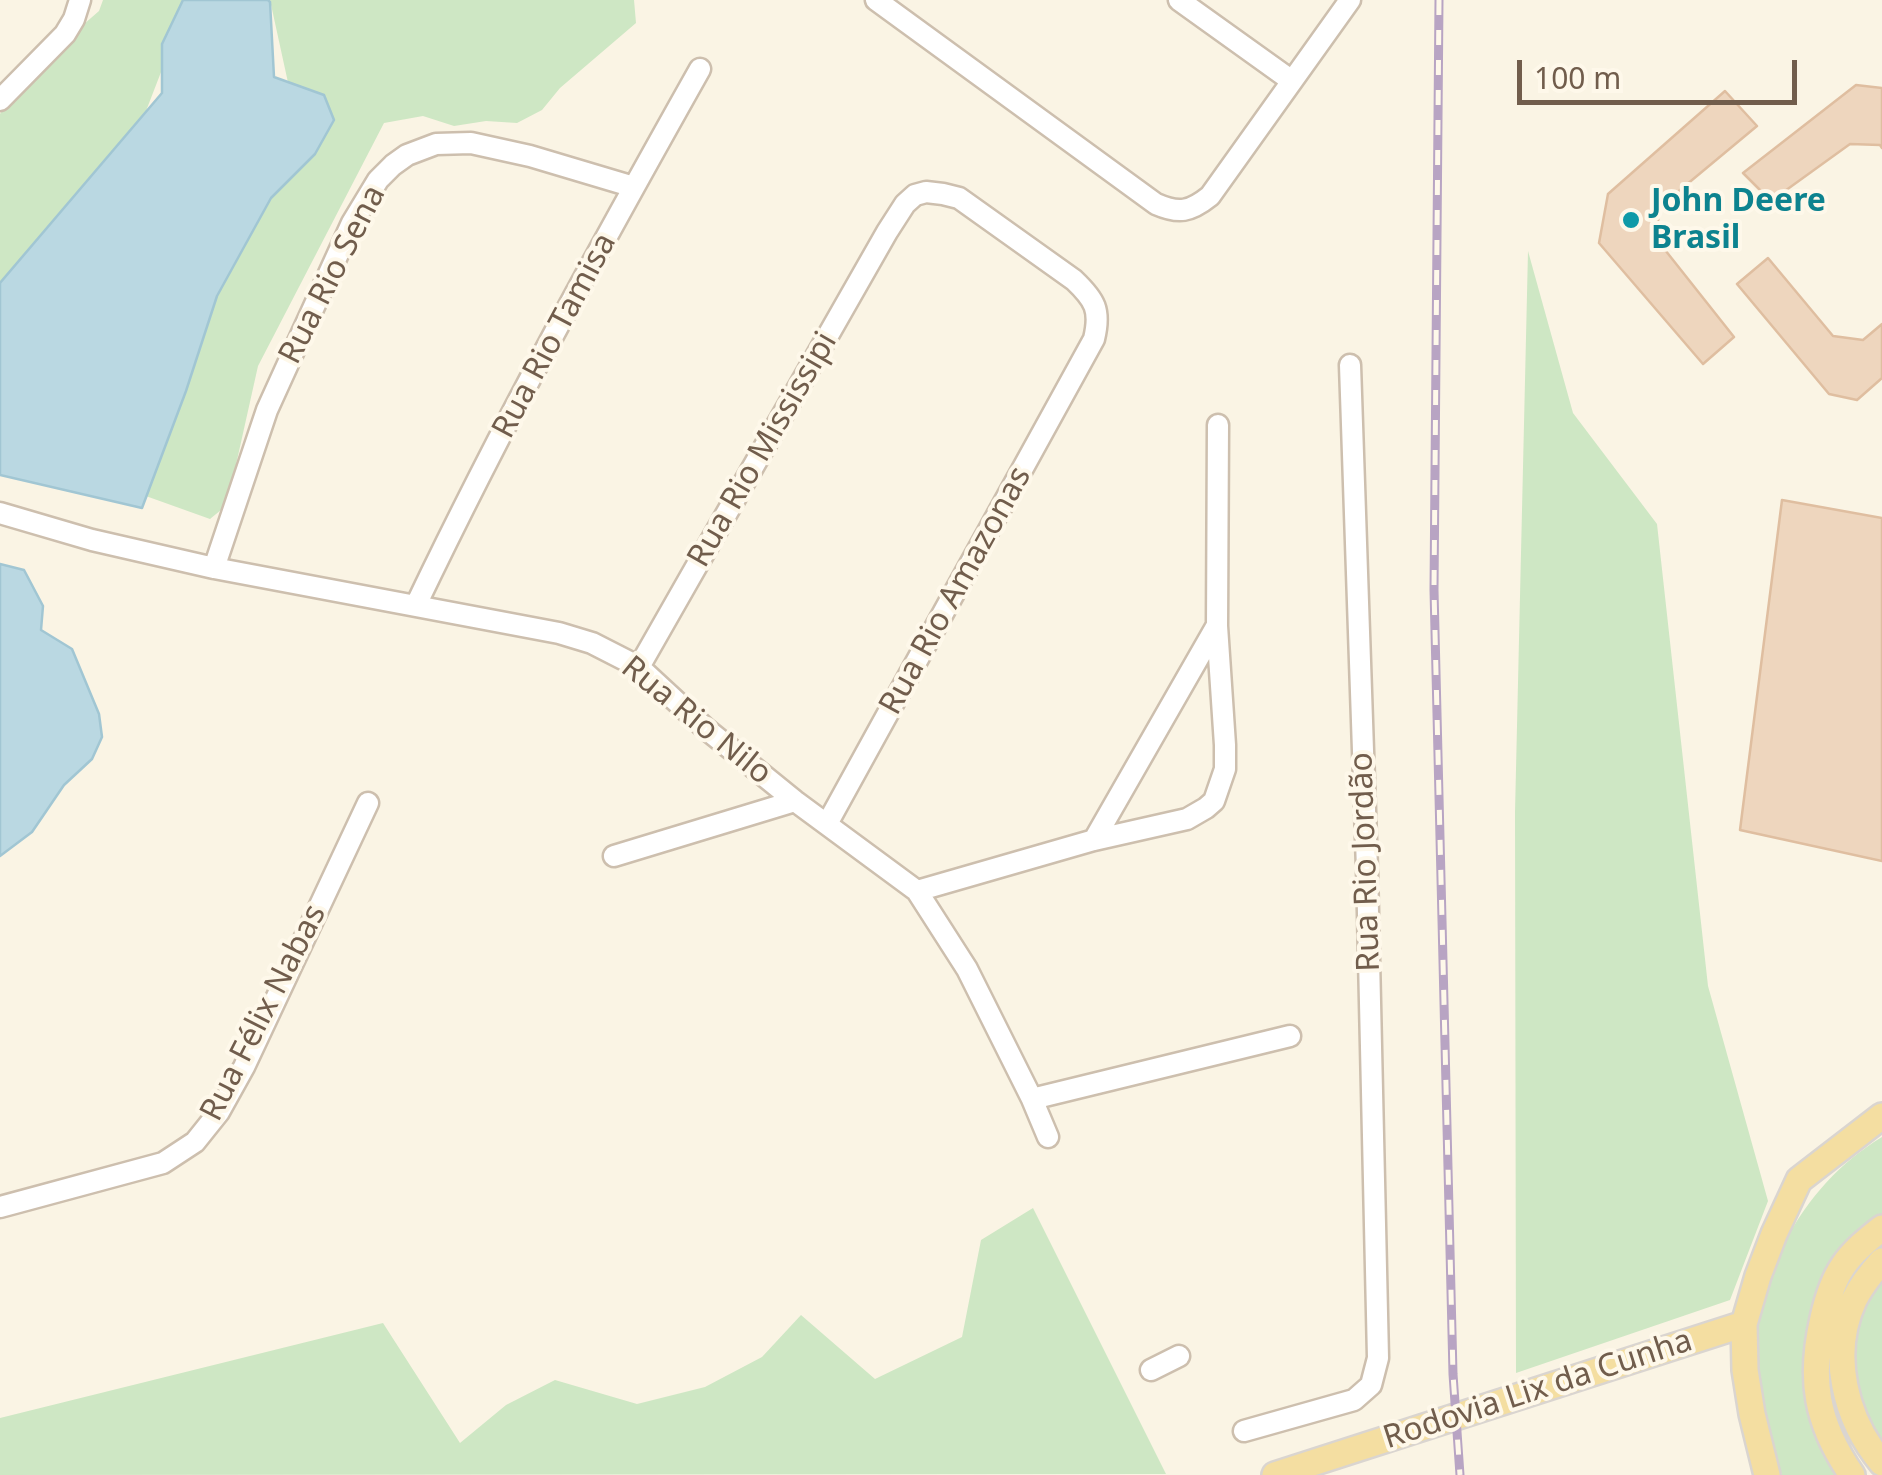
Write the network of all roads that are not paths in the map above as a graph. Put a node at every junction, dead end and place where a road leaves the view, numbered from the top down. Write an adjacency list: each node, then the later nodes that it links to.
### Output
1 (80, 0): 7 (street)
2 (876, 0): 6 (street)
3 (1180, 0): 6 (street)
4 (1350, 0): 6 (street)
5 (700, 70): 8 (street, Rua Rio Tamisa)
6 (1292, 81)
7 (0, 100)
8 (634, 187): 13 (street, Rua Rio Sena); 14 (street, Rua Rio Tamisa)
9 (1084, 357): 16 (street, Rua Rio Mississipi); 19 (street, Rua Rio Amazonas)
10 (1350, 365): 33 (street, Rua Rio Jordão)
11 (1218, 425): 15 (street)
12 (0, 513): 13 (street, Rua Rio Nilo)
13 (214, 568): 14 (street, Rua Rio Nilo)
14 (416, 605): 16 (street, Rua Rio Nilo)
15 (1217, 626): 20 (street); 20 (street)
16 (639, 668): 17 (street, Rua Rio Nilo)
17 (796, 801): 19 (street, Rua Rio Nilo); 21 (street)
18 (368, 803): 27 (street, Rua Félix Nabas)
19 (827, 824): 22 (street, Rua Rio Nilo)
20 (1094, 840): 22 (street)
21 (614, 856)
22 (916, 891): 24 (street, Rua Rio Nilo)
23 (1290, 1036): 24 (street)
24 (1032, 1098): 26 (street, Rua Rio Nilo)
25 (1882, 1116): 30 (main road)
26 (1048, 1137)
27 (0, 1208)
28 (1882, 1228): 37 (main road)
29 (1882, 1261): 34 (main road)
30 (1744, 1324): 35 (main road, Rodovia Lix da Cunha); 36 (main road)
31 (1179, 1356): 32 (street)
32 (1151, 1370)
33 (1244, 1432)
34 (1882, 1463)
35 (1276, 1475)
36 (1767, 1475)
37 (1852, 1475)

